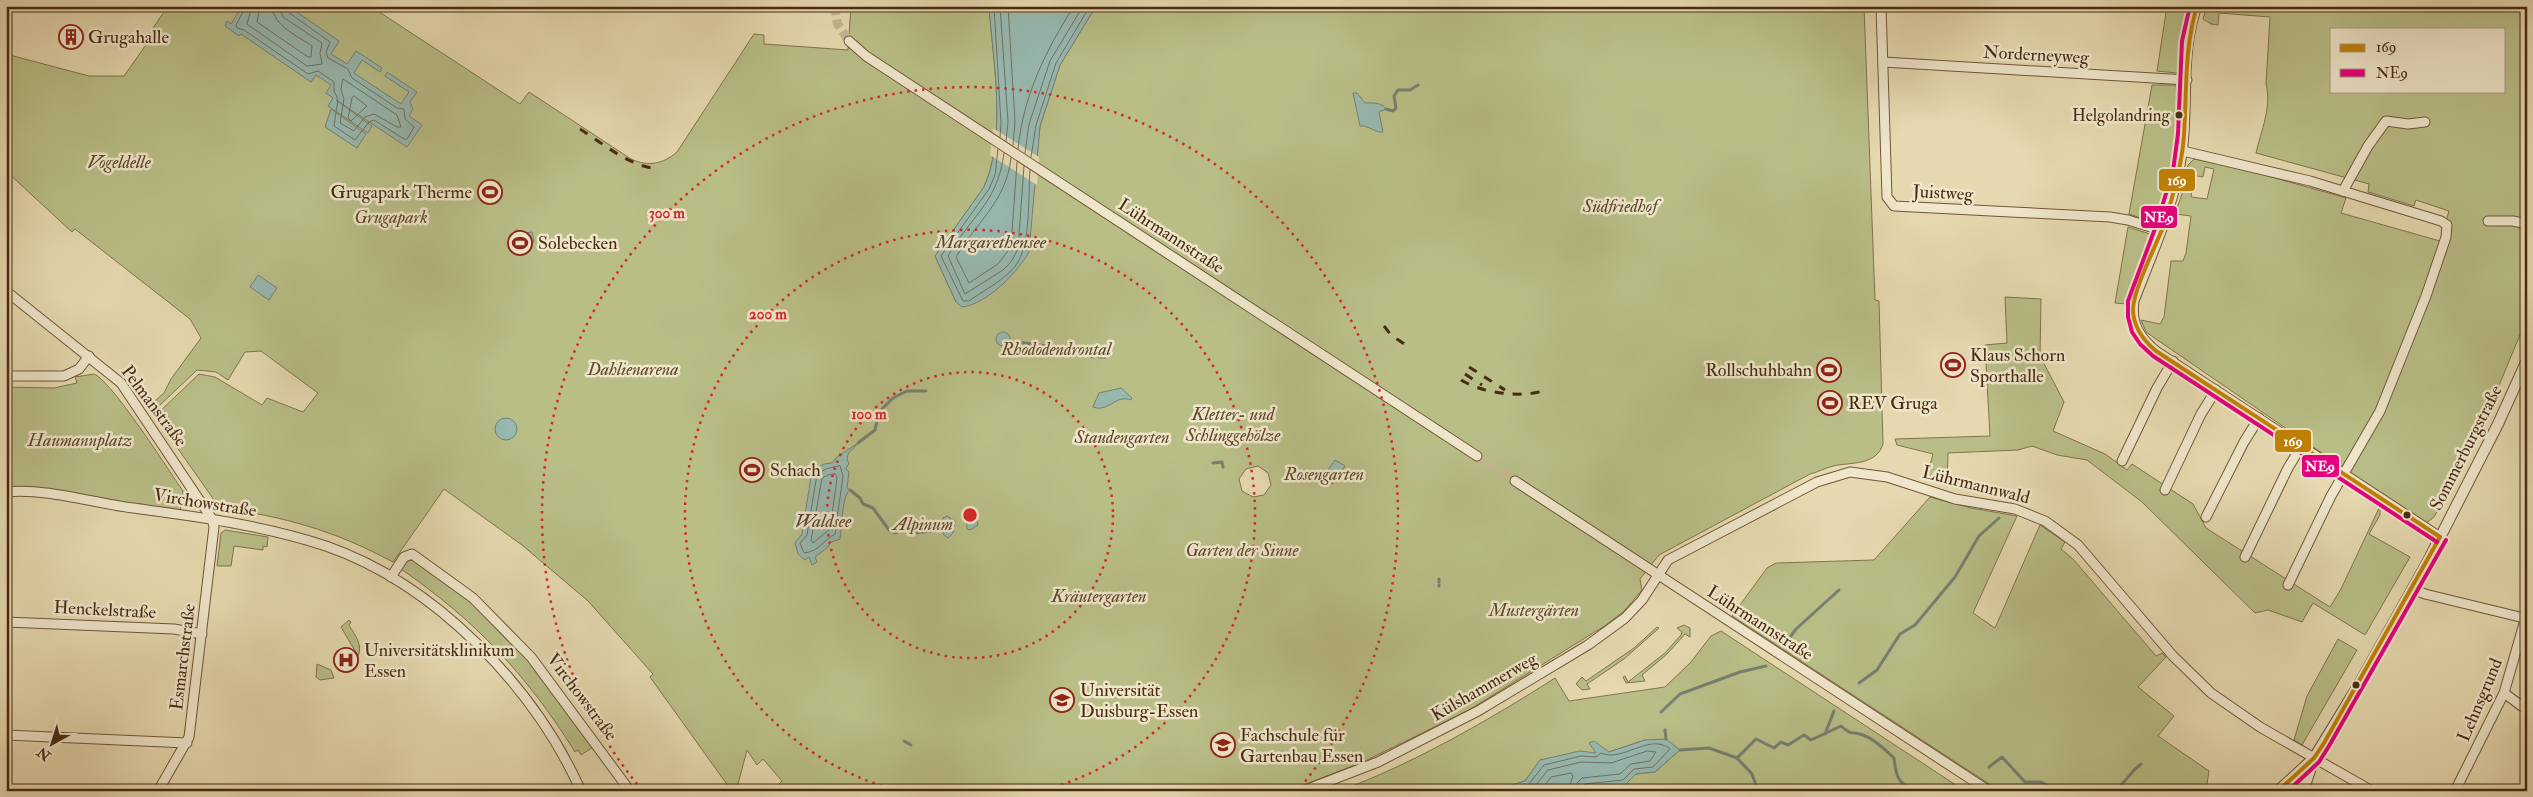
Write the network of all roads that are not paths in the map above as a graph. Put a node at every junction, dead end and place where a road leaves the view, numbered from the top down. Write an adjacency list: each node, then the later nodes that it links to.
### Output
1 (1881, 6): 4 (street, Juistweg)
2 (2197, 6): 5 (street)
3 (849, 42): 20 (street, Lührmannstraße)
4 (1883, 62): 5 (street, Norderneyweg); 11 (street, Juistweg)
5 (2187, 80): 7 (street)
6 (2425, 122): 8 (street)
7 (2183, 151): 8 (street); 11 (street)
8 (2343, 191): 22 (street)
9 (2488, 221): 10 (street)
10 (2527, 224)
11 (2160, 230): 15 (street)
12 (6, 291): 13 (street, Pelmanstraße)
13 (89, 356): 16 (street); 27 (street, Pelmanstraße)
14 (2527, 360): 28 (street, Sommerburgstraße)
15 (2173, 361): 17 (street); 21 (street)
16 (6, 376)
17 (2216, 390): 18 (street); 24 (street)
18 (2259, 418): 19 (street); 26 (street)
19 (2302, 445): 22 (street); 29 (street)
20 (1477, 456)
21 (2122, 461)
22 (2345, 473): 28 (street); 32 (street)
23 (1515, 481): 30 (street, Lührmannstraße)
24 (2165, 490)
25 (6, 492): 27 (street, Virchowstraße)
26 (2206, 517)
27 (212, 519): 31 (street, Virchowstraße); 36 (street, Esmarchstraße)
28 (2440, 537): 33 (street, Sommerburgstraße)
29 (2245, 556)
30 (1658, 576): 41 (street, Lührmannwald); 45 (street, Külshammerweg); 46 (street, Lührmannstraße)
31 (391, 577): 43 (street, Virchowstraße); 44 (street, Virchowstraße)
32 (2288, 585)
33 (2412, 588): 34 (street); 41 (street, Sommerburgstraße)
34 (2525, 616): 37 (street, Lehnsgrund)
35 (6, 622): 36 (street, Henckelstraße)
36 (202, 634): 40 (street, Esmarchstraße)
37 (2504, 693): 38 (street); 50 (street, Lehnsgrund)
38 (2527, 710)
39 (6, 734): 40 (street)
40 (187, 743): 42 (street, Esmarchstraße)
41 (2314, 758): 47 (street, Sommerburgstraße); 48 (street, Sommerburgstraße); 49 (street)
42 (158, 791)
43 (581, 791)
44 (630, 791)
45 (1303, 791)
46 (1990, 791)
47 (2278, 791)
48 (2303, 791)
49 (2372, 791)
50 (2455, 791)

